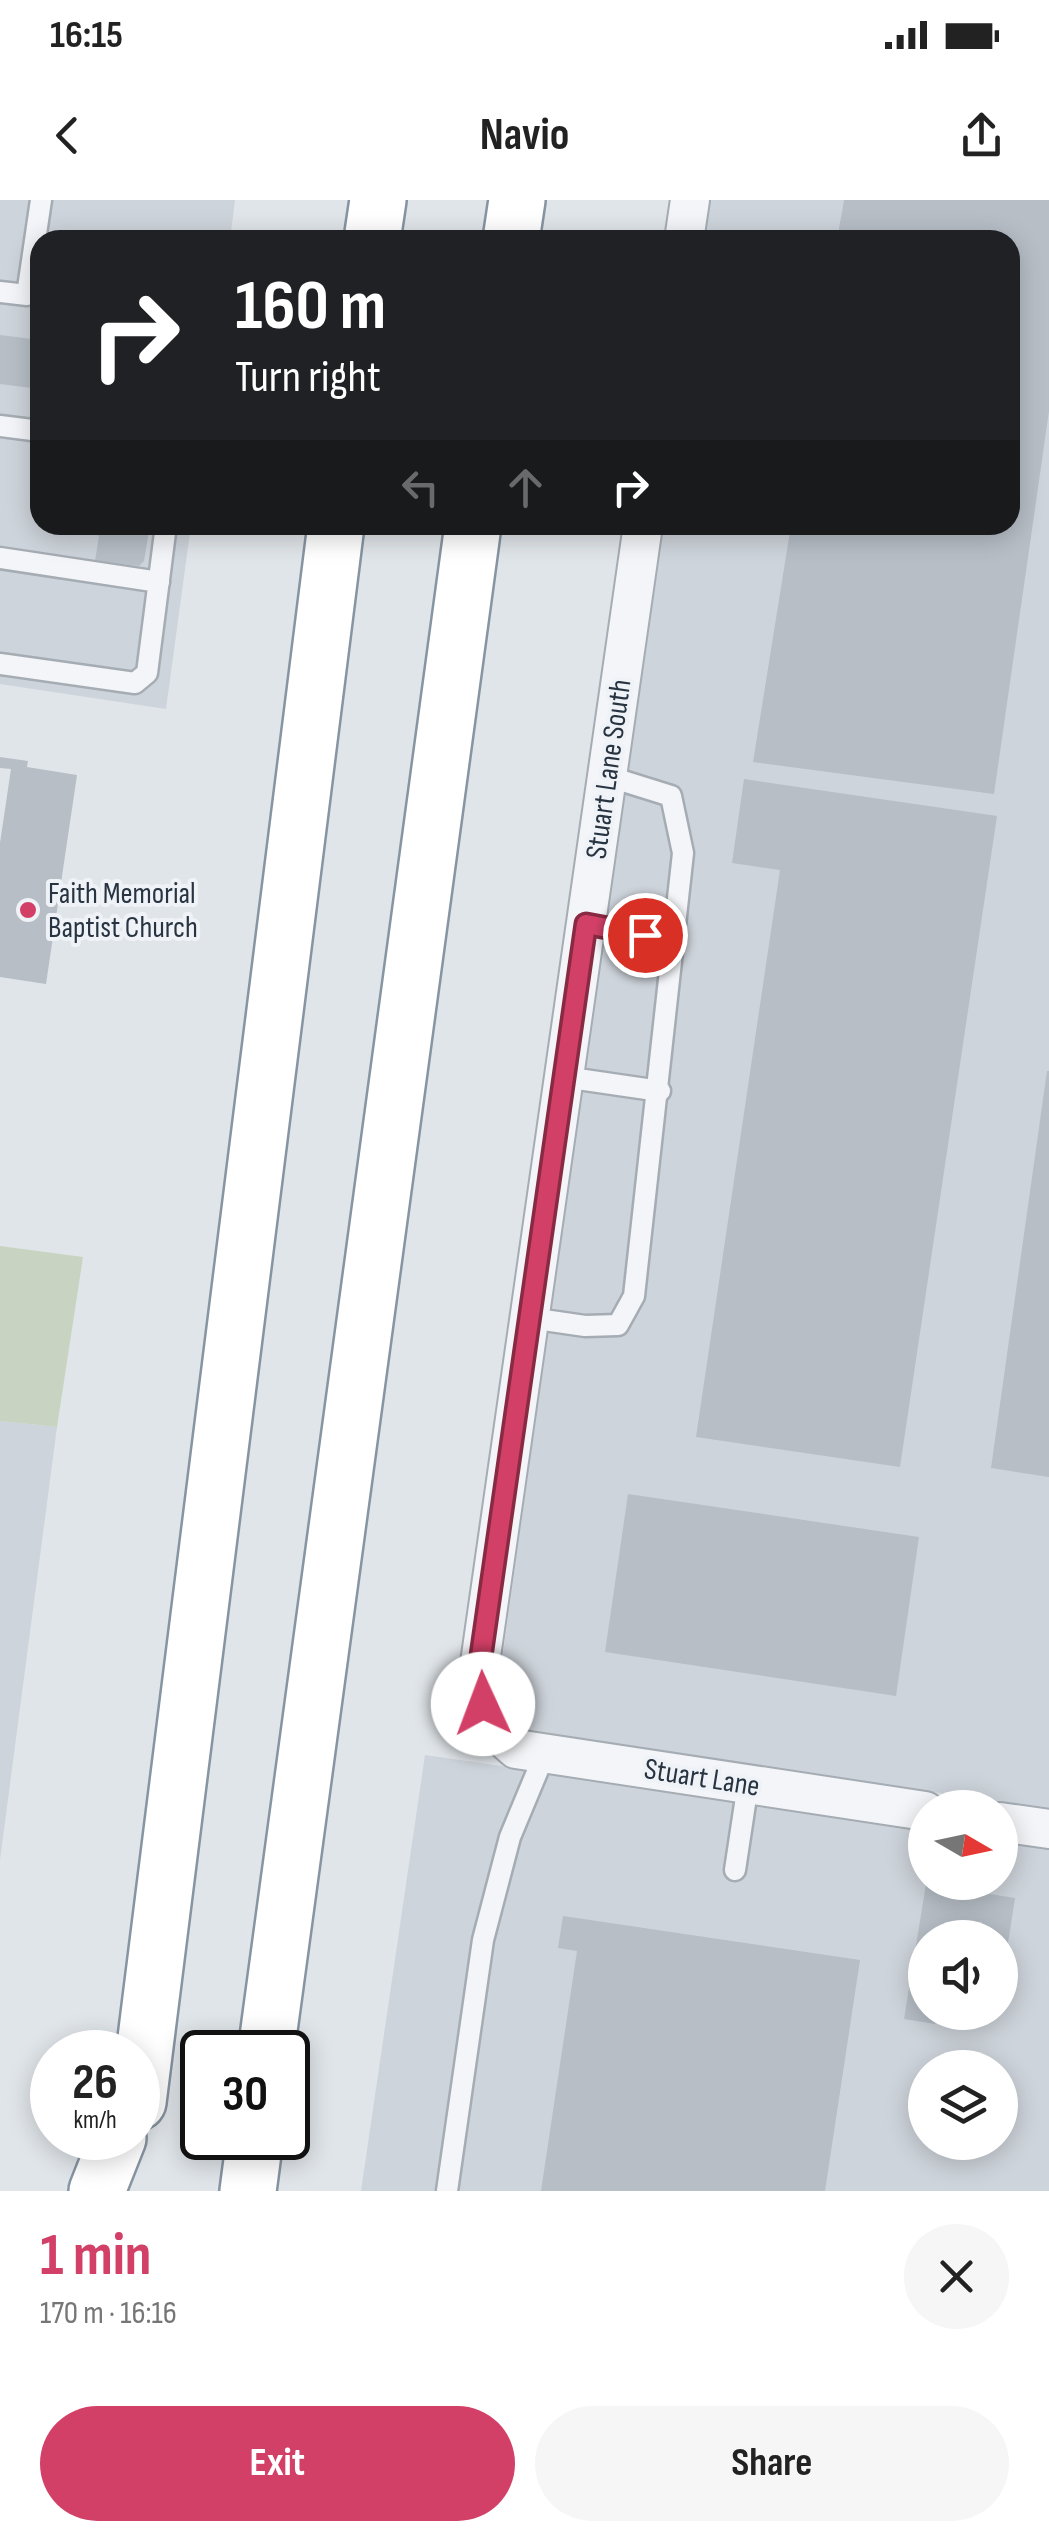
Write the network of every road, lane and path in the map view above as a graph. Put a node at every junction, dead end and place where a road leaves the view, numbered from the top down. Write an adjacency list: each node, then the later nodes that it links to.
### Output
1 (41, 200): 5 (lane)
2 (378, 200): 6 (highway)
3 (517, 200): 7 (highway)
4 (690, 200): 8 (street)
5 (39, 230)
6 (374, 230)
7 (513, 230)
8 (686, 230)
9 (0, 292): 10 (lane)
10 (30, 296)
11 (0, 426): 12 (lane)
12 (30, 429)
13 (165, 535): 18 (lane)
14 (335, 535): 33 (highway)
15 (472, 535): 34 (highway)
16 (643, 535): 20 (street, Stuart Lane South)
17 (0, 558): 18 (lane)
18 (159, 582): 19 (lane)
19 (0, 664)
20 (607, 776): 21 (street, Stuart Lane South); 22 (lane)
21 (586, 924): 22 (lane); 23 (street, Stuart Lane South)
22 (675, 940): 24 (lane)
23 (564, 1077): 24 (lane); 25 (street, Stuart Lane South)
24 (660, 1092): 25 (lane)
25 (530, 1318): 26 (street, Stuart Lane South)
26 (488, 1724): 27 (street, Stuart Lane)
27 (545, 1754): 28 (street, Stuart Lane); 41 (lane)
28 (748, 1784): 29 (street, Stuart Lane); 32 (lane)
29 (908, 1808)
30 (1018, 1825): 31 (street)
31 (1049, 1829)
32 (735, 1870)
33 (146, 2030)
34 (269, 2030)
35 (109, 2160): 38 (highway)
36 (130, 2160): 39 (highway)
37 (252, 2160): 40 (highway)
38 (97, 2191)
39 (125, 2191)
40 (248, 2191)
41 (447, 2191)

